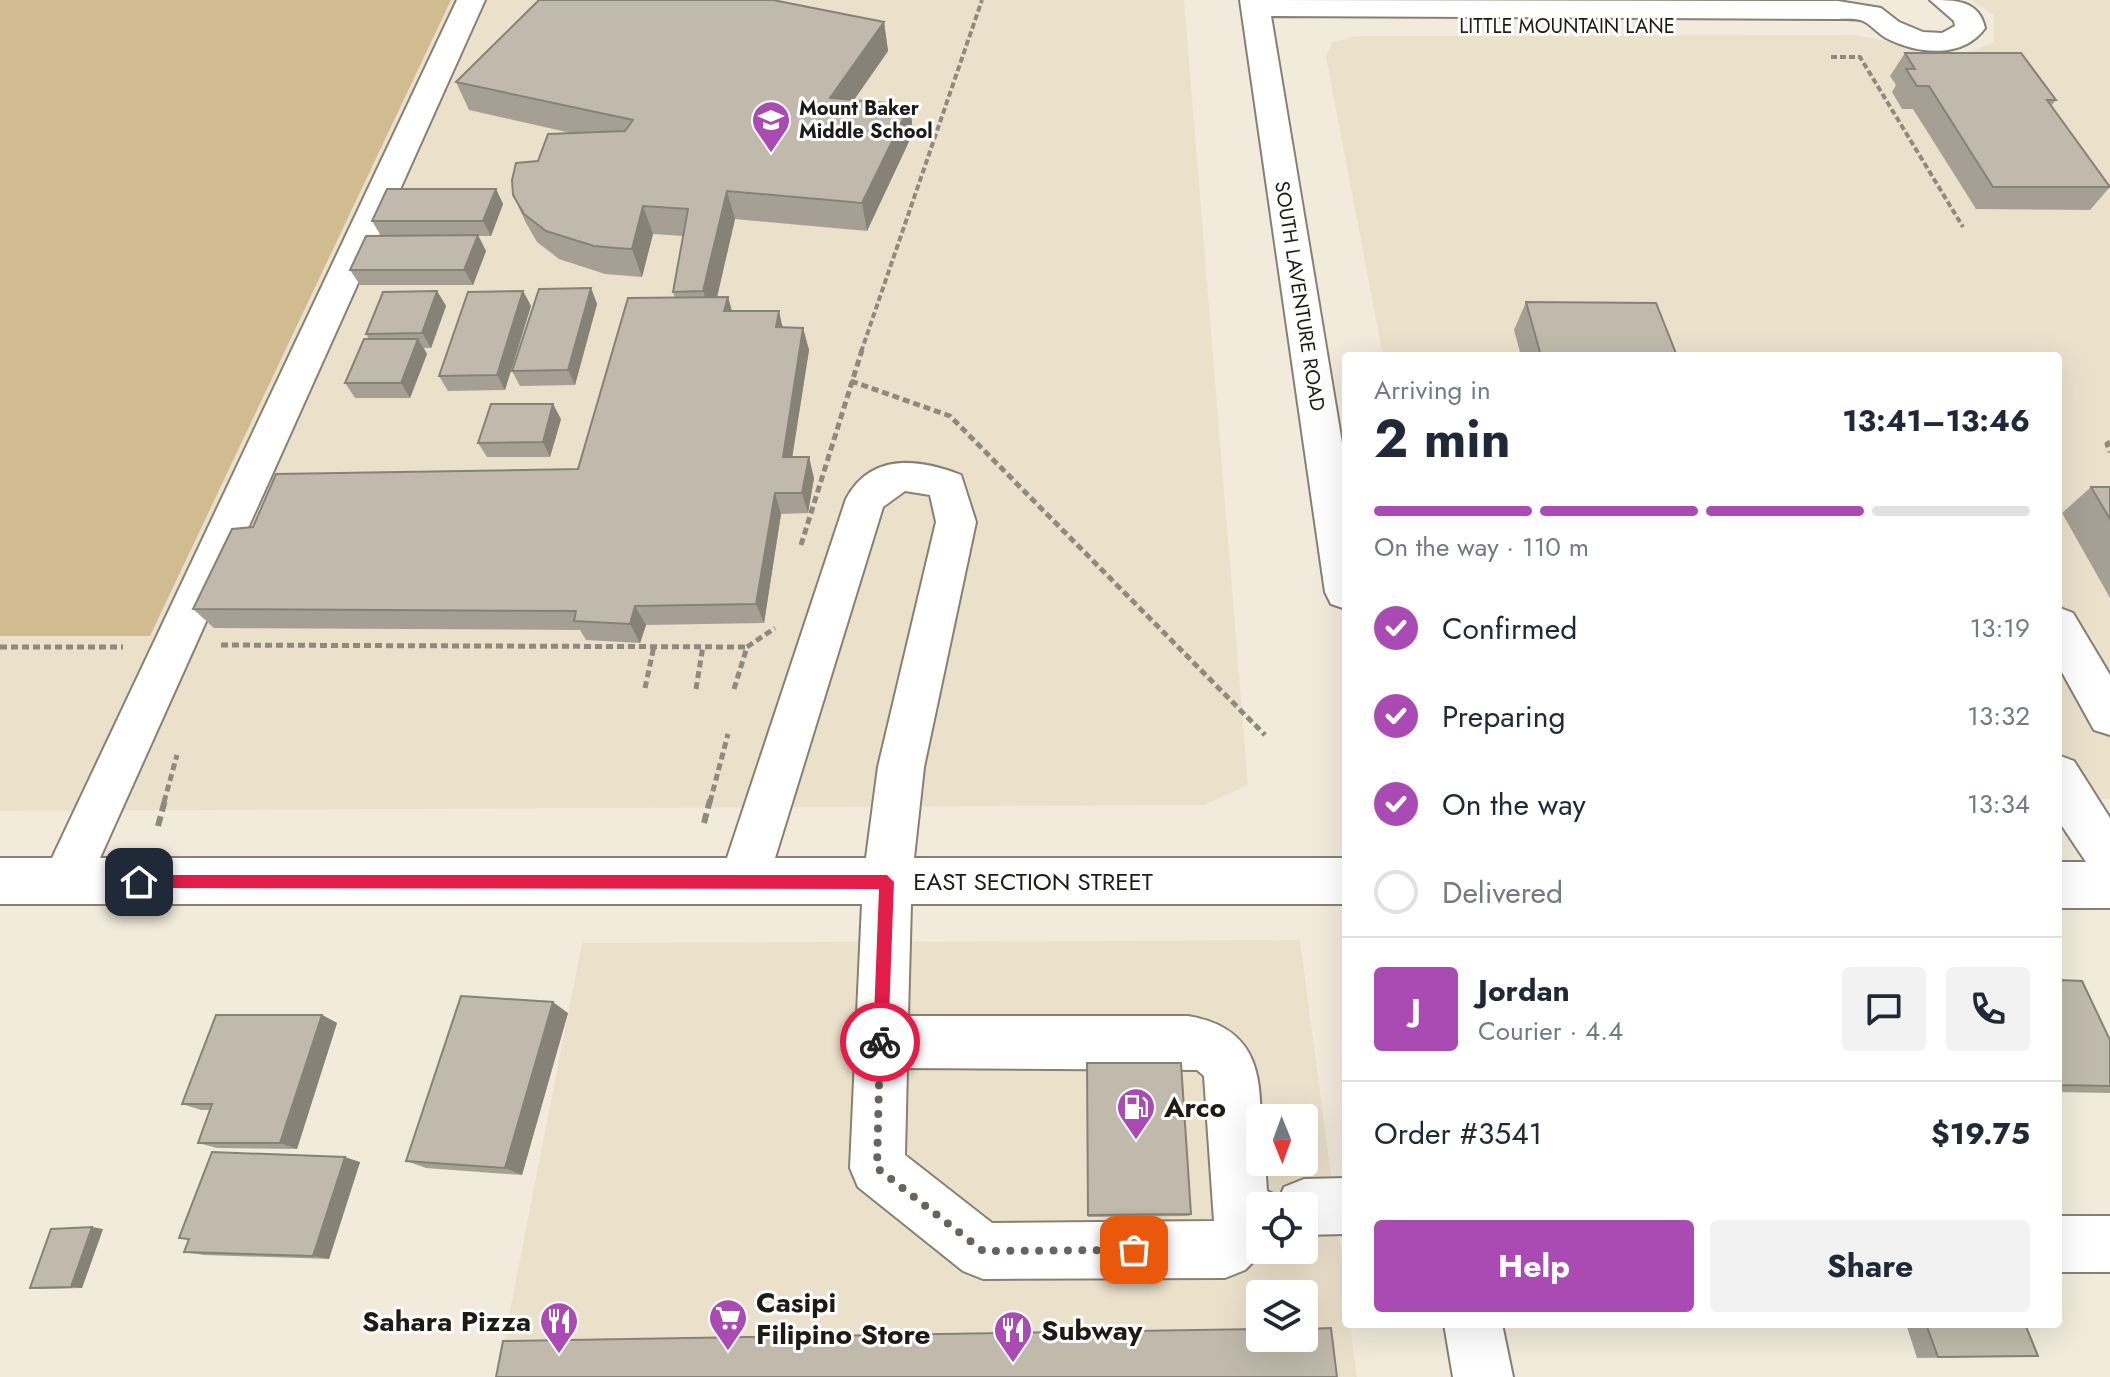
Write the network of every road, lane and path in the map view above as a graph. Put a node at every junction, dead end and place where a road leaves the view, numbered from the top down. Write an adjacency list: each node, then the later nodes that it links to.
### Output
1 (471, 0): 19 (street)
2 (982, 0): 9 (path)
3 (1944, 0): 4 (street, LITTLE MOUNTAIN LANE)
4 (1875, 8): 6 (street, LITTLE MOUNTAIN LANE)
5 (1255, 11): 6 (street, LITTLE MOUNTAIN LANE); 13 (street, SOUTH LAVENTURE ROAD)
6 (1626, 12)
7 (1831, 57): 8 (path)
8 (1963, 227)
9 (851, 381): 12 (path); 27 (path)
10 (2110, 442): 11 (path)
11 (2110, 452)
12 (797, 555)
13 (1342, 566)
14 (780, 614): 20 (path)
15 (2062, 632): 24 (street)
16 (654, 646): 17 (path); 19 (path); 21 (path)
17 (703, 646): 20 (path); 22 (path)
18 (0, 647): 19 (path)
19 (175, 647): 25 (street)
20 (747, 647): 23 (path)
21 (645, 688)
22 (696, 689)
23 (734, 689)
24 (2110, 716)
25 (161, 731): 30 (path); 34 (street)
26 (728, 734): 29 (path)
27 (1265, 735)
28 (2062, 783): 31 (street)
29 (704, 823)
30 (158, 826)
31 (2110, 856)
32 (0, 881): 34 (street, EAST SECTION STREET)
33 (1342, 881): 36 (street, EAST SECTION STREET)
34 (65, 882): 35 (street, EAST SECTION STREET)
35 (743, 882): 36 (street, EAST SECTION STREET); 36 (street)
36 (887, 882): 39 (street)
37 (2062, 885): 38 (street)
38 (2110, 885)
39 (880, 1042): 40 (street); 43 (street)
40 (1247, 1192)
41 (1342, 1206): 42 (street)
42 (1318, 1207)
43 (1246, 1229)
44 (2062, 1244): 45 (street)
45 (2110, 1244)
46 (1474, 1328): 47 (street)
47 (1483, 1377)

